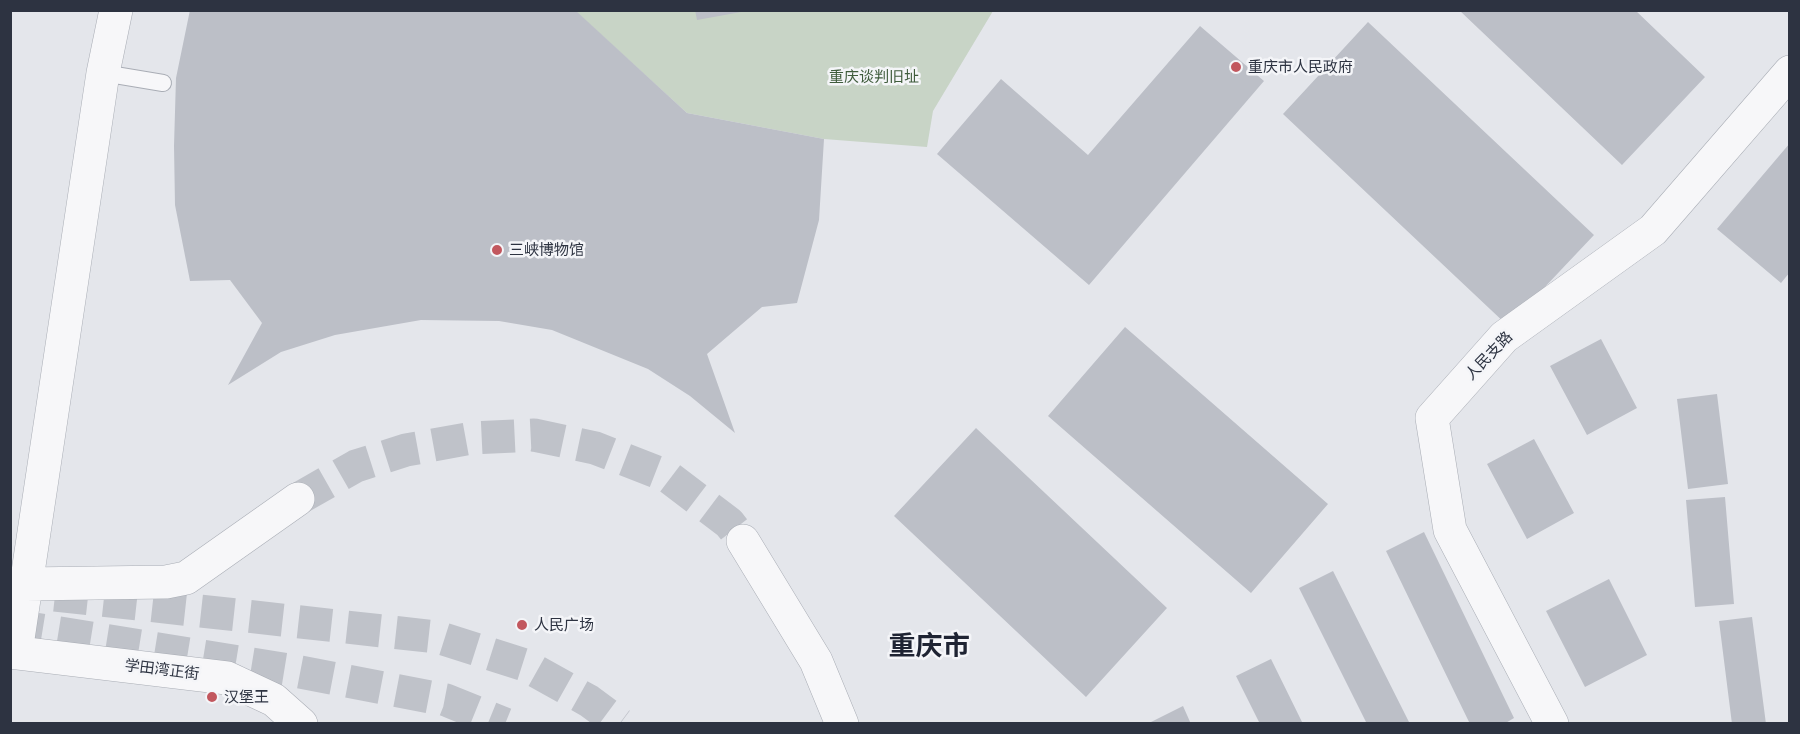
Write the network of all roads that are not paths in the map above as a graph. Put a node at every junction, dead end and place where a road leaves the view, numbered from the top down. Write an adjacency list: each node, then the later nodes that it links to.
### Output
1 (117, 10): 3 (street)
2 (1790, 72): 11 (street, 人民支路)
3 (103, 73): 4 (lane); 7 (street)
4 (164, 83)
5 (298, 499): 7 (street)
6 (743, 541): 10 (street)
7 (26, 584): 8 (street)
8 (13, 652): 9 (street, 学田湾正街)
9 (301, 723)
10 (842, 723)
11 (1552, 723)

